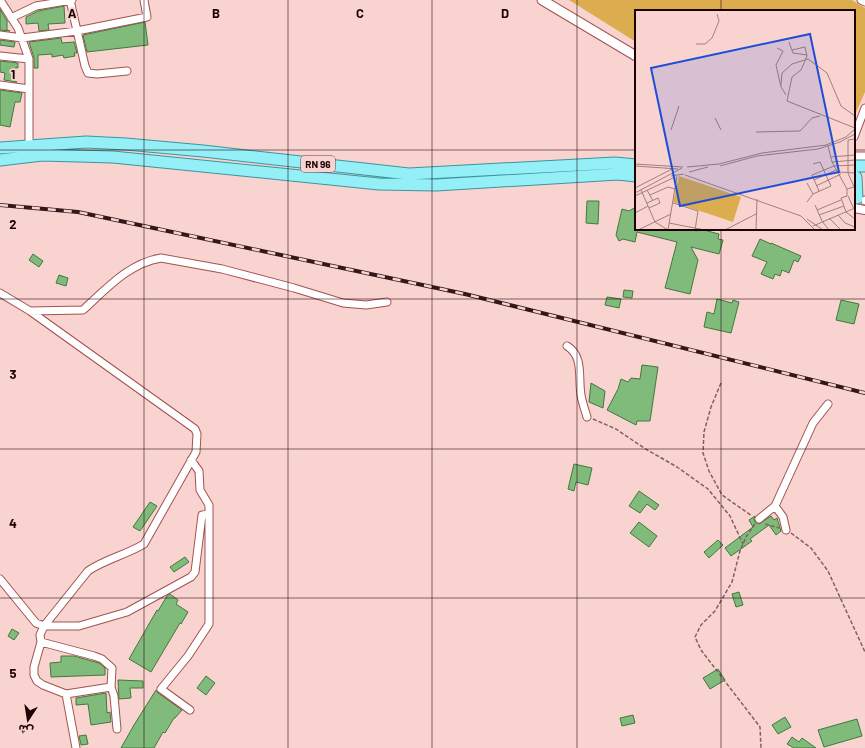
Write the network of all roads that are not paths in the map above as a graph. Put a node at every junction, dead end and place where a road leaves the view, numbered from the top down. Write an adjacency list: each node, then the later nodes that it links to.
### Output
1 (70, 0): 7 (street); 8 (street)
2 (144, 0): 8 (street)
3 (542, 0): 11 (main road)
4 (861, 0): 6 (street)
5 (0, 1): 7 (street)
6 (865, 2)
7 (11, 18): 10 (street)
8 (77, 31): 10 (street); 14 (street)
9 (0, 35): 10 (street)
10 (22, 38): 13 (street)
11 (635, 55)
12 (0, 56): 13 (street)
13 (29, 59): 16 (street)
14 (127, 71)
15 (0, 85): 16 (street)
16 (29, 89): 19 (street)
17 (865, 108): 18 (street)
18 (855, 134)
19 (29, 145): 20 (main road, RN 96); 22 (main road, RN 96)
20 (0, 148)
21 (0, 160): 23 (main road, RN 96)
22 (635, 165)
23 (635, 176)
24 (858, 176): 25 (main road)
25 (860, 201): 26 (street)
26 (865, 210)
27 (0, 293): 29 (street)
28 (387, 302): 29 (street)
29 (30, 311): 33 (street)
30 (567, 346): 32 (street)
31 (828, 404): 34 (street)
32 (587, 417)
33 (191, 460): 35 (street); 39 (street)
34 (775, 506): 36 (street); 37 (street)
35 (209, 514): 39 (street); 43 (street)
36 (758, 520)
37 (786, 530)
38 (0, 579): 39 (street)
39 (44, 626): 40 (street)
40 (41, 642): 41 (street); 42 (street)
41 (110, 687): 42 (street); 44 (street)
42 (66, 694): 45 (street)
43 (190, 710)
44 (117, 730)
45 (76, 748)

